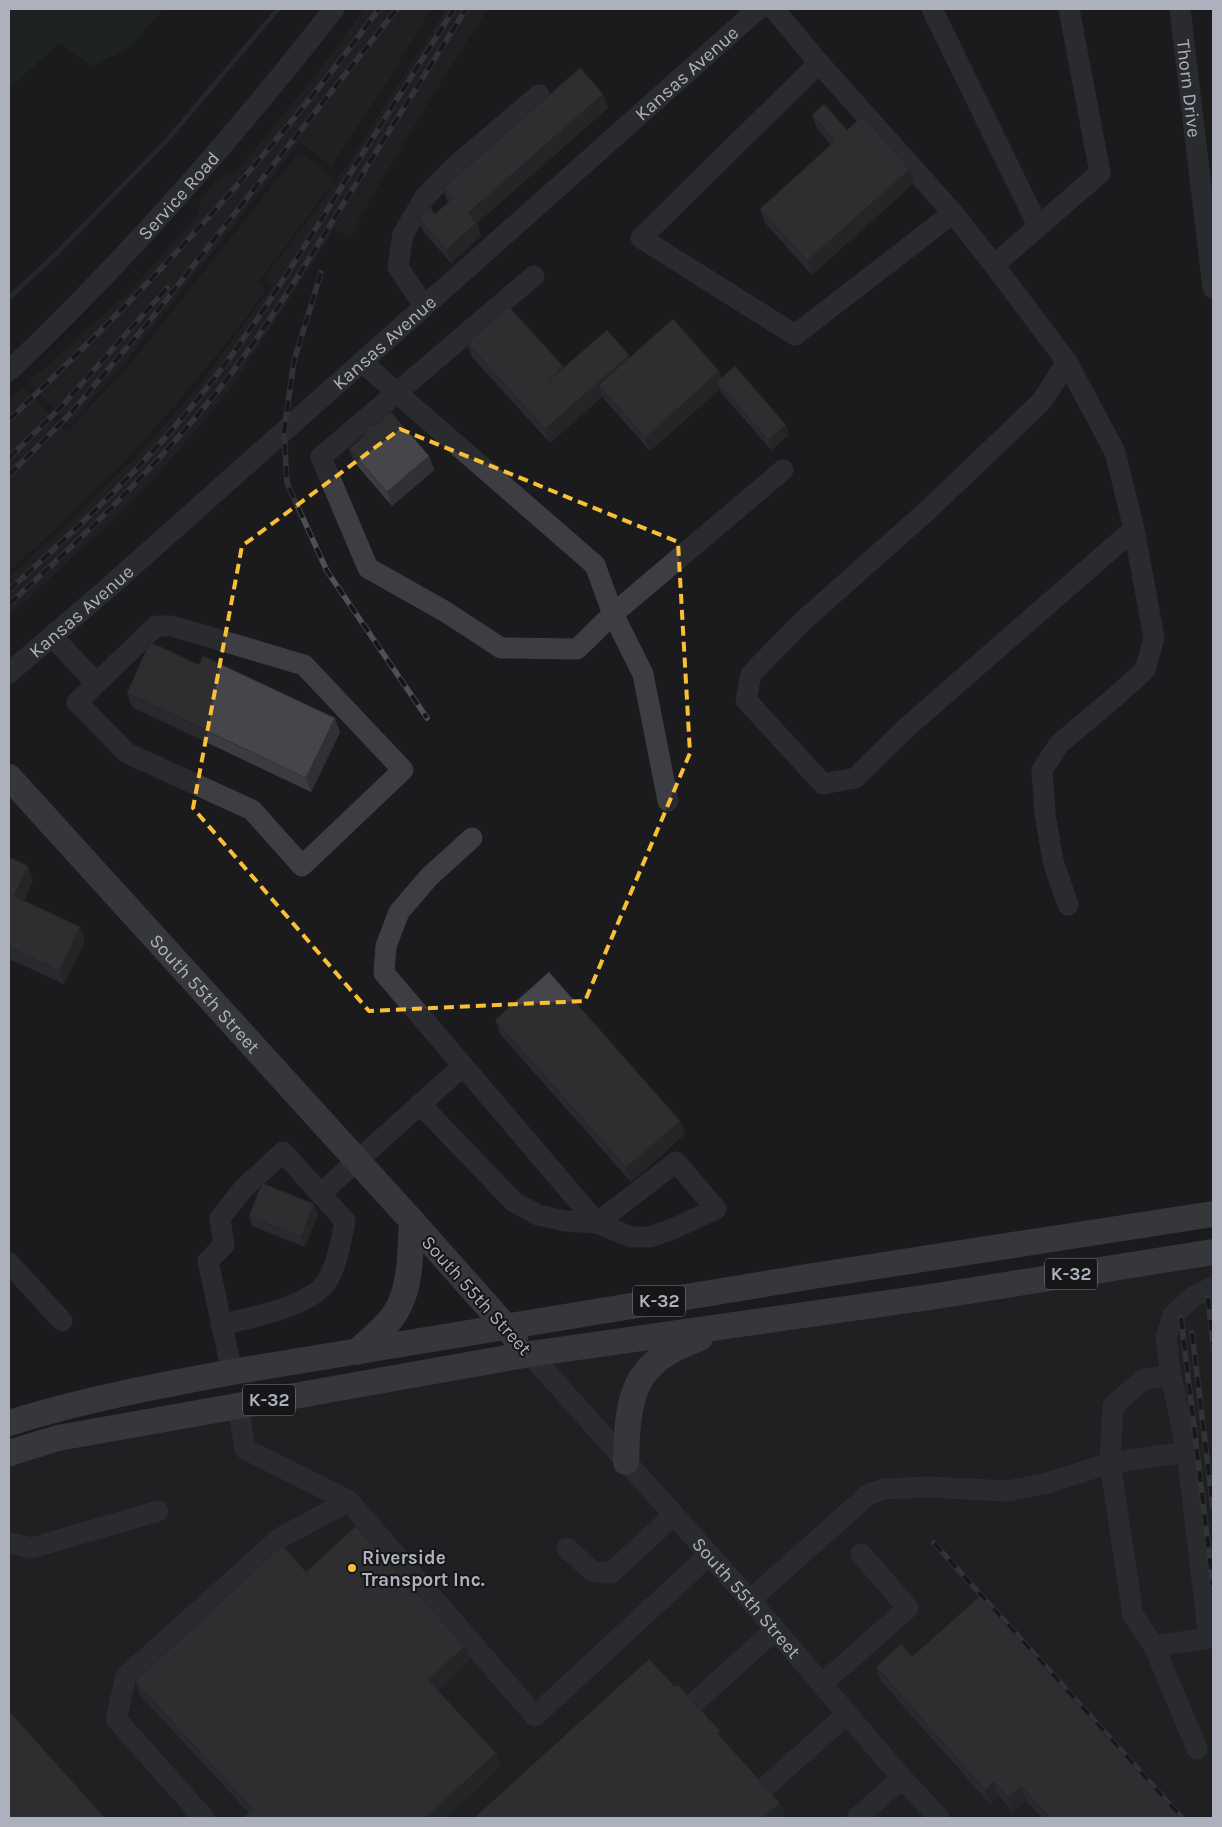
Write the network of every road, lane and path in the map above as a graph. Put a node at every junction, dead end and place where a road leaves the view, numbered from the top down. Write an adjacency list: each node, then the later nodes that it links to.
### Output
1 (334, 9): 17 (street, Service Road)
2 (758, 9): 14 (street, Kansas Avenue)
3 (774, 9): 7 (street)
4 (932, 9): 10 (street)
5 (1069, 9): 10 (street)
6 (1180, 9): 13 (street, Thorn Drive)
7 (819, 63): 9 (street); 9 (street)
8 (539, 95): 14 (street)
9 (953, 213): 11 (street)
10 (1038, 226): 11 (street)
11 (994, 264): 16 (street)
12 (534, 276): 18 (street)
13 (1213, 288)
14 (424, 306): 15 (street, Kansas Avenue)
15 (362, 362): 18 (street); 22 (street, Kansas Avenue)
16 (1067, 362): 20 (street); 20 (street)
17 (9, 370)
18 (396, 392): 21 (street); 21 (street)
19 (783, 470): 21 (street)
20 (1134, 529): 28 (street)
21 (613, 614): 26 (street)
22 (52, 636): 23 (street, Kansas Avenue); 24 (street)
23 (9, 673)
24 (96, 683): 24 (street)
25 (9, 777): 31 (main road, South 55th Street)
26 (668, 801)
27 (472, 838): 29 (street)
28 (1068, 906)
29 (463, 1066): 30 (street); 35 (street)
30 (420, 1104): 31 (street); 35 (street)
31 (357, 1162): 32 (street); 34 (main road, South 55th Street)
32 (320, 1194): 41 (street); 41 (street)
33 (1213, 1214): 42 (main road, K-32)
34 (412, 1221): 42 (main road, South 55th Street); 43 (main road)
35 (597, 1223): 35 (street)
36 (1213, 1252): 40 (main road, K-32)
37 (9, 1263): 39 (street)
38 (1213, 1287): 46 (street)
39 (62, 1321)
40 (744, 1323): 44 (main road, K-32); 51 (main road)
41 (221, 1325): 45 (street)
42 (505, 1326): 43 (main road, K-32); 44 (main road, South 55th Street)
43 (357, 1352): 45 (main road, K-32)
44 (530, 1354): 47 (main road, K-32); 51 (street, South 55th Street)
45 (232, 1372): 48 (main road, K-32)
46 (1171, 1376): 49 (street); 52 (street)
47 (238, 1406): 50 (main road, K-32); 53 (street)
48 (9, 1423)
49 (1187, 1452): 52 (street); 62 (street)
50 (9, 1453)
51 (626, 1462): 55 (street, South 55th Street)
52 (1110, 1463): 60 (street); 62 (street)
53 (349, 1501): 58 (street); 69 (street)
54 (158, 1511): 56 (street)
55 (674, 1515): 57 (street); 58 (street, South 55th Street)
56 (9, 1543)
57 (567, 1548)
58 (710, 1554): 60 (street, South 55th Street)
59 (861, 1554): 63 (street)
60 (750, 1600): 61 (street, South 55th Street)
61 (775, 1630): 63 (street, South 55th Street); 64 (street)
62 (1154, 1646): 66 (street)
63 (822, 1684): 65 (street, South 55th Street)
64 (694, 1703)
65 (847, 1714): 67 (street, South 55th Street); 68 (street)
66 (1197, 1749)
67 (902, 1778): 70 (street); 71 (street, South 55th Street)
68 (764, 1788)
69 (204, 1818)
70 (857, 1818)
71 (939, 1818)

